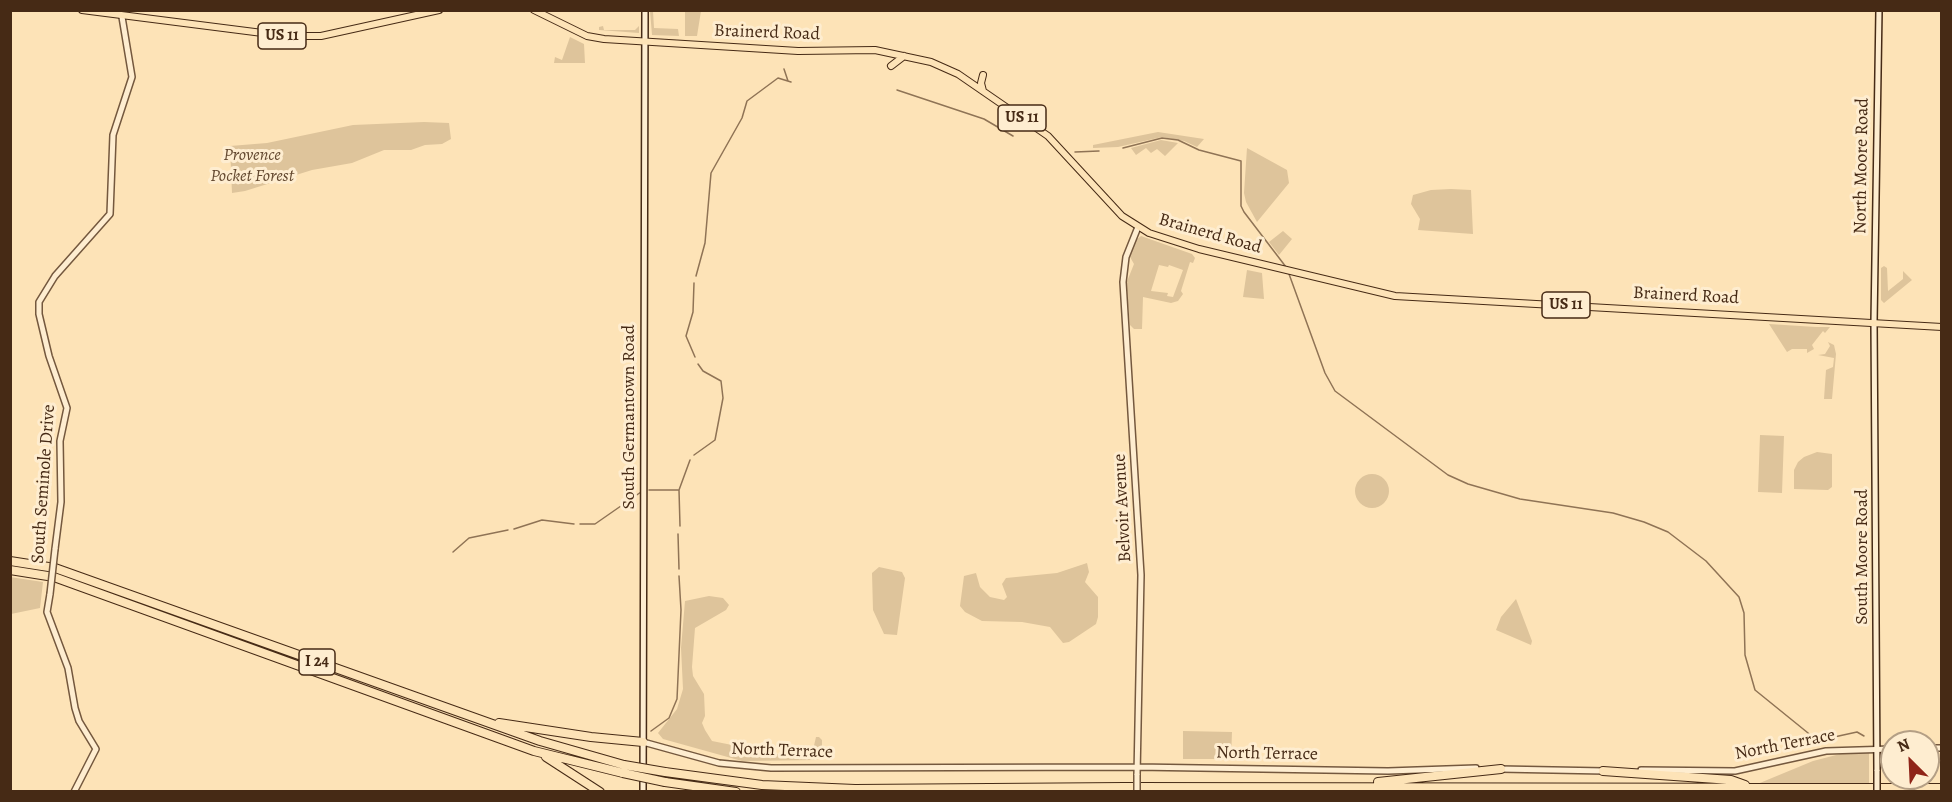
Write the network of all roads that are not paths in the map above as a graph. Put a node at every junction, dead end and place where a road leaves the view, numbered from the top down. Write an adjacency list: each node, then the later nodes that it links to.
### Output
1 (82, 10): 7 (main road, US 11)
2 (102, 10): 7 (main road, US 11)
3 (439, 10): 7 (main road, US 11)
4 (534, 10): 8 (main road, Brainerd Road / US 11)
5 (645, 10): 8 (street, South Germantown Road)
6 (1879, 10): 14 (street, North Moore Road)
7 (122, 17): 29 (street, South Seminole Drive, bridge)
8 (645, 42): 9 (main road, Brainerd Road / US 11); 19 (street, South Germantown Road)
9 (905, 56): 10 (main road); 12 (main road, Brainerd Road / US 11)
10 (891, 66)
11 (983, 75): 12 (main road)
12 (984, 92): 13 (main road, Brainerd Road / US 11)
13 (1138, 226): 14 (main road, Brainerd Road / US 11); 22 (street, Belvoir Avenue)
14 (1874, 322): 15 (main road, Brainerd Road / US 11); 20 (street, South Moore Road)
15 (1941, 327)
16 (10, 561): 18 (highway, I 24)
17 (10, 570): 21 (highway, I 24)
18 (479, 719): 19 (highway); 23 (highway, I 24)
19 (643, 742): 22 (street, North Terrace); 31 (street, South Germantown Road)
20 (1878, 749): 25 (street, North Terrace); 34 (street, South Moore Road, bridge)
21 (534, 751): 23 (highway, I 24); 30 (highway)
22 (1137, 767): 24 (street, North Terrace); 33 (street, Belvoir Avenue, bridge)
23 (624, 769): 26 (highway, I 24, bridge); 32 (highway, I 24, bridge)
24 (1501, 769): 25 (street, North Terrace); 26 (highway)
25 (1603, 771): 27 (highway)
26 (1329, 787): 27 (highway, I 24)
27 (1755, 788): 28 (highway, I 24)
28 (1941, 788)
29 (74, 792)
30 (600, 792)
31 (643, 792)
32 (736, 792)
33 (1137, 792)
34 (1877, 792)

